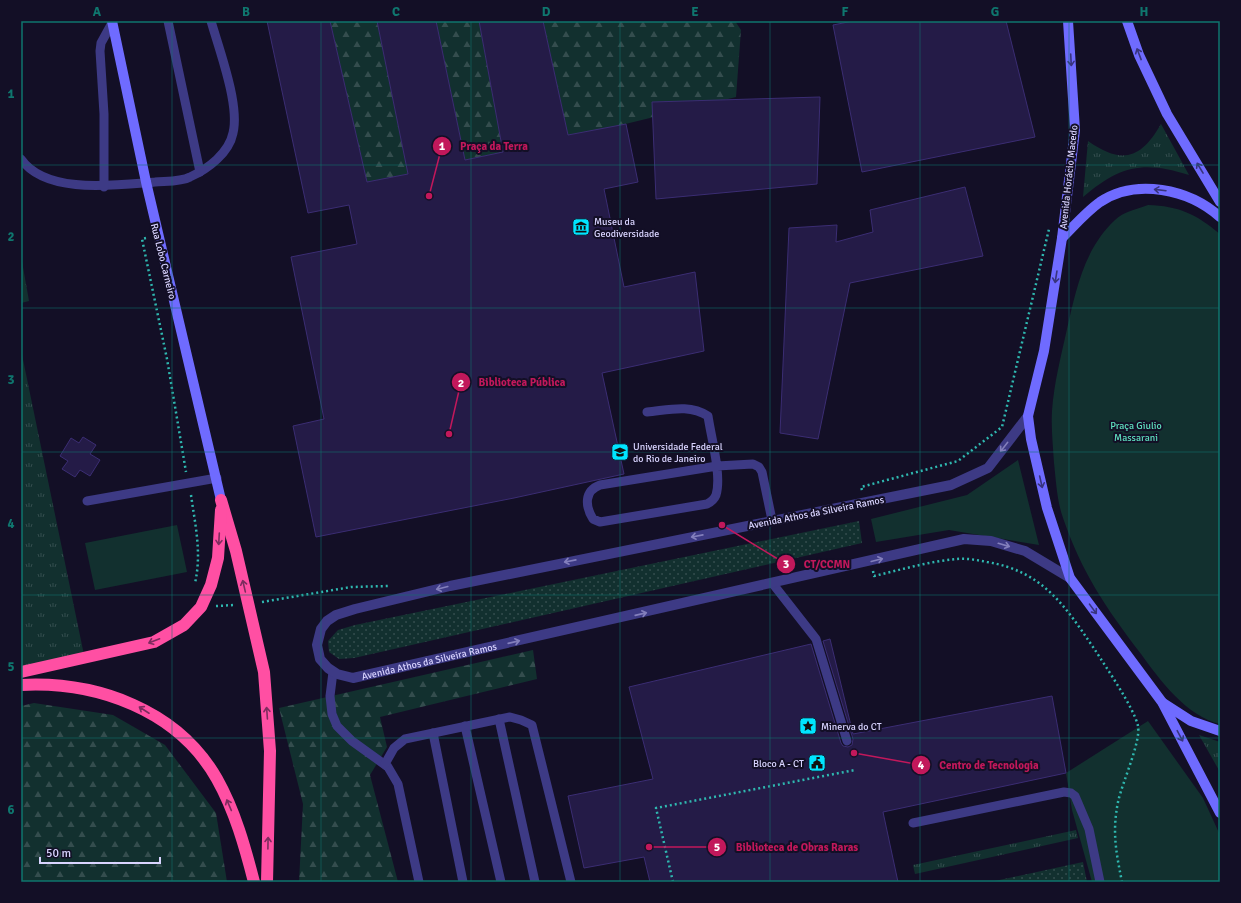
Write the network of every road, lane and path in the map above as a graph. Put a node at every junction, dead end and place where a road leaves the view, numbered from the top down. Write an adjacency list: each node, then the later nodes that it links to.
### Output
1 (168, 21): 7 (lane)
2 (211, 21): 7 (lane)
3 (1068, 21): 13 (street, Avenida Horácio Macedo, one-way to 13)
4 (1127, 21): 10 (street, one-way to 4)
5 (112, 22): 8 (street, Rua Lobo Carneiro); 9 (lane)
6 (21, 159): 9 (lane)
7 (200, 172): 8 (lane)
8 (146, 182): 9 (lane); 17 (street, Rua Lobo Carneiro)
9 (104, 187)
10 (1220, 202)
11 (1220, 217): 13 (street, one-way to 13)
12 (1050, 223): 20 (path)
13 (1062, 238): 15 (street, one-way to 15)
14 (647, 412): 16 (lane)
15 (1028, 416): 20 (street, Avenida Athos da Silveira Ramos, one-way to 20); 23 (street, one-way to 23)
16 (717, 466): 16 (lane); 21 (lane)
17 (217, 478): 18 (street, Rua Lobo Carneiro); 19 (lane)
18 (221, 500): 26 (highway, one-way to 18); 27 (highway, one-way to 27)
19 (87, 501)
20 (863, 502): 21 (street, Avenida Athos da Silveira Ramos)
21 (772, 520): 29 (street, Avenida Athos da Silveira Ramos, one-way to 29)
22 (871, 561): 23 (street, Avenida Athos da Silveira Ramos, one-way to 23); 24 (street, Avenida Athos da Silveira Ramos); 50 (path)
23 (1070, 578): 31 (street, one-way to 31)
24 (773, 584): 29 (street, Avenida Athos da Silveira Ramos, one-way to 24); 36 (lane)
25 (397, 586): 26 (path)
26 (248, 603): 27 (path); 42 (highway, one-way to 26)
27 (202, 607): 28 (highway, one-way to 28)
28 (21, 672)
29 (333, 672): 37 (lane)
30 (21, 685): 41 (highway, one-way to 30)
31 (1162, 702): 34 (street); 39 (street, one-way to 39)
32 (499, 719): 33 (lane); 46 (lane); 47 (lane)
33 (465, 726): 35 (lane); 45 (lane)
34 (1220, 731)
35 (434, 733): 37 (lane); 44 (lane)
36 (847, 741)
37 (385, 764): 43 (lane)
38 (855, 770): 48 (path)
39 (1220, 813)
40 (913, 823): 49 (lane)
41 (254, 882)
42 (267, 882)
43 (419, 882)
44 (463, 882)
45 (501, 882)
46 (535, 882)
47 (571, 882)
48 (674, 882)
49 (1100, 882)
50 (1122, 882)

